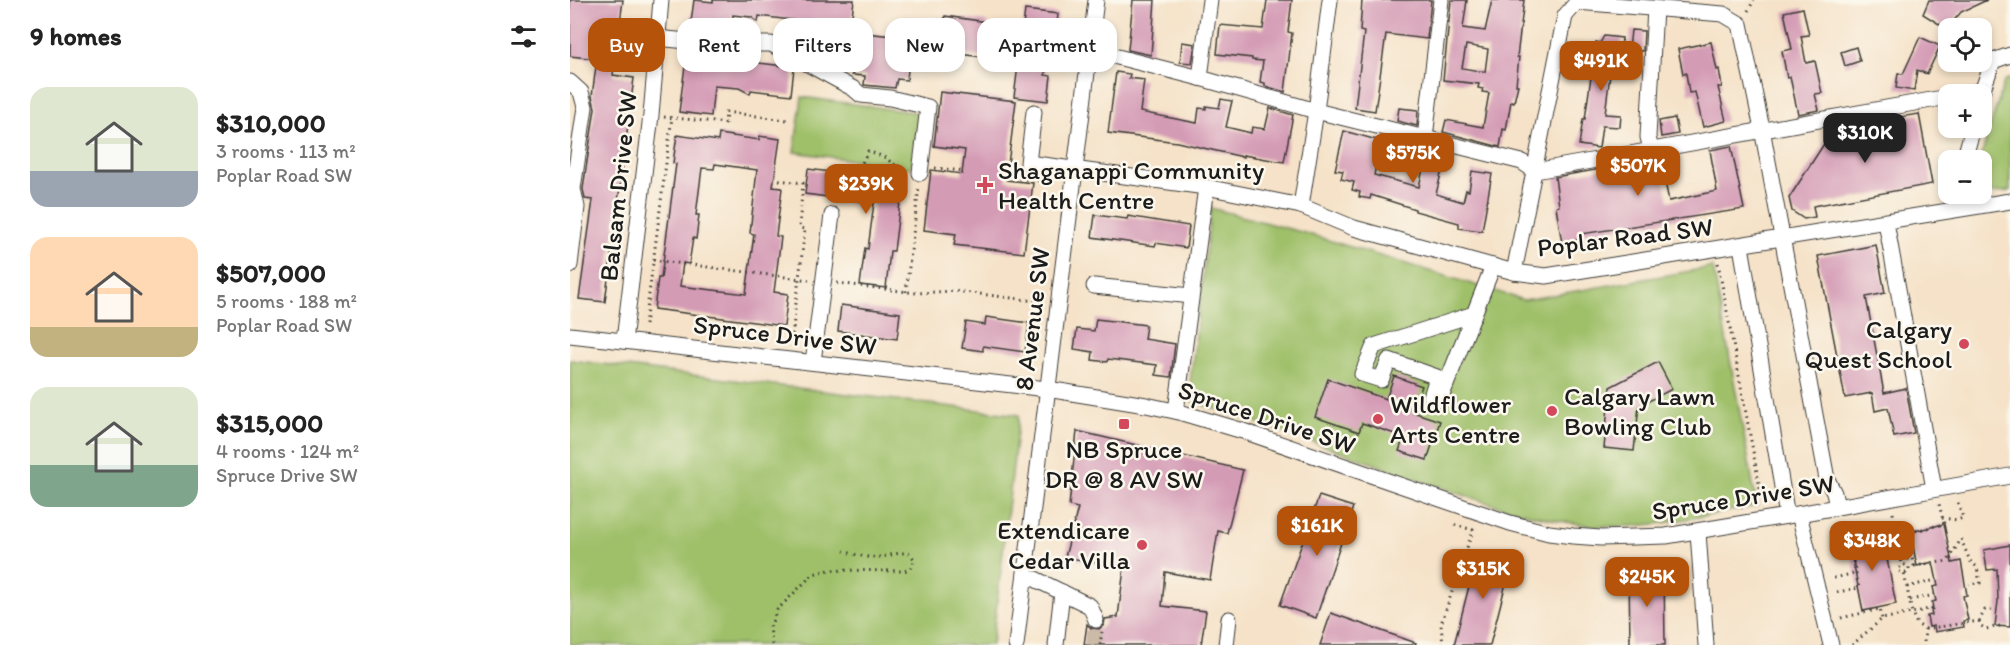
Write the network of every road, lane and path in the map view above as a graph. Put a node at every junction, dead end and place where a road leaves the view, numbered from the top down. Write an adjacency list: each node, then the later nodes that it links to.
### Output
1 (661, 0): 7 (street, Balsam Drive SW)
2 (1096, 0): 8 (street, 8 Avenue SW)
3 (1210, 0): 14 (street)
4 (1330, 0): 18 (street)
5 (1442, 0): 24 (street)
6 (1655, 8): 23 (street); 25 (street); 29 (street)
7 (659, 18)
8 (1094, 18)
9 (665, 39): 27 (street)
10 (2010, 55): 16 (street)
11 (1117, 57): 14 (street)
12 (654, 72): 20 (street, Balsam Drive SW)
13 (1087, 72): 26 (street, 8 Avenue SW)
14 (1200, 78): 18 (street)
15 (570, 82): 35 (street)
16 (1985, 84)
17 (1938, 99): 23 (street)
18 (1316, 111): 24 (street); 38 (street)
19 (1034, 112): 26 (street, Poplar Road SW)
20 (651, 115): 21 (path); 59 (street, Balsam Drive SW)
21 (672, 117): 22 (path); 44 (path)
22 (787, 120)
23 (1762, 129): 25 (street); 42 (street)
24 (1425, 138): 29 (street)
25 (1651, 150): 29 (street)
26 (1075, 168): 34 (street, Poplar Road SW); 62 (street, 8 Avenue SW)
27 (924, 171): 28 (path); 30 (path); 53 (path)
28 (963, 171)
29 (1535, 171): 48 (street)
30 (863, 174)
31 (1006, 177): 33 (path)
32 (779, 180): 49 (path)
33 (1048, 182)
34 (1206, 187): 38 (street, Poplar Road SW); 54 (street)
35 (573, 198): 46 (street)
36 (2010, 201): 39 (street, Poplar Road SW)
37 (1956, 204): 39 (street)
38 (1301, 206): 47 (street, Poplar Road SW)
39 (1956, 209): 41 (street, Poplar Road SW)
40 (832, 215): 61 (street)
41 (1886, 222): 42 (street, Poplar Road SW); 65 (street)
42 (1781, 239): 43 (street, Poplar Road SW); 67 (street)
43 (1742, 246): 48 (street, Poplar Road SW); 70 (street)
44 (653, 260): 49 (path); 57 (path)
45 (1718, 263): 68 (path)
46 (570, 265)
47 (1493, 266): 48 (street, Poplar Road SW); 56 (street)
48 (1514, 272)
49 (799, 278): 50 (path); 60 (path)
50 (815, 280)
51 (831, 282): 53 (path)
52 (1094, 286): 54 (street)
53 (906, 292): 55 (path)
54 (1191, 296): 63 (street)
55 (1044, 302)
56 (1474, 314): 56 (street)
57 (645, 325)
58 (570, 335): 59 (street, Spruce Drive SW)
59 (624, 341): 61 (street, Spruce Drive SW)
60 (790, 344)
61 (813, 362): 62 (street, Spruce Drive SW)
62 (1047, 389): 63 (street, Spruce Drive SW); 82 (street, 8 Avenue SW)
63 (1176, 411): 74 (street, Spruce Drive SW)
64 (2010, 476): 65 (street, Spruce Drive SW)
65 (1936, 497): 67 (street, Spruce Drive SW); 71 (path)
66 (1957, 500): 71 (path)
67 (1837, 507): 70 (street, Spruce Drive SW)
68 (1737, 510)
69 (1893, 513): 75 (path)
70 (1793, 515): 74 (street, Spruce Drive SW); 108 (street)
71 (1942, 518): 75 (path)
72 (1452, 524): 106 (path)
73 (1845, 524): 80 (path)
74 (1698, 532): 107 (street)
75 (1898, 535): 77 (path)
76 (844, 551): 102 (path)
77 (1901, 562): 78 (path); 79 (path); 81 (path)
78 (1914, 566): 79 (path); 85 (path)
79 (1909, 568): 81 (path)
80 (1856, 573): 83 (path); 88 (path)
81 (1904, 573): 86 (path)
82 (1025, 578): 87 (street); 103 (street, 8 Avenue SW)
83 (1834, 578)
84 (1936, 580): 86 (path)
85 (1969, 584)
86 (1907, 587): 90 (path)
87 (1062, 592): 97 (street); 104 (street)
88 (1837, 592)
89 (1935, 595): 90 (path)
90 (1909, 600): 93 (path)
91 (1933, 608): 93 (path)
92 (1996, 610): 98 (path)
93 (1912, 614): 96 (path); 100 (path)
94 (1841, 618): 96 (path)
95 (1229, 619): 105 (street)
96 (1882, 619): 109 (path)
97 (1096, 620)
98 (1979, 621): 99 (path); 100 (path)
99 (2000, 626)
100 (1925, 628): 101 (path)
101 (1924, 642)
102 (772, 645)
103 (1017, 645)
104 (1056, 645)
105 (1226, 645)
106 (1443, 645)
107 (1706, 645)
108 (1832, 645)
109 (1852, 645)

